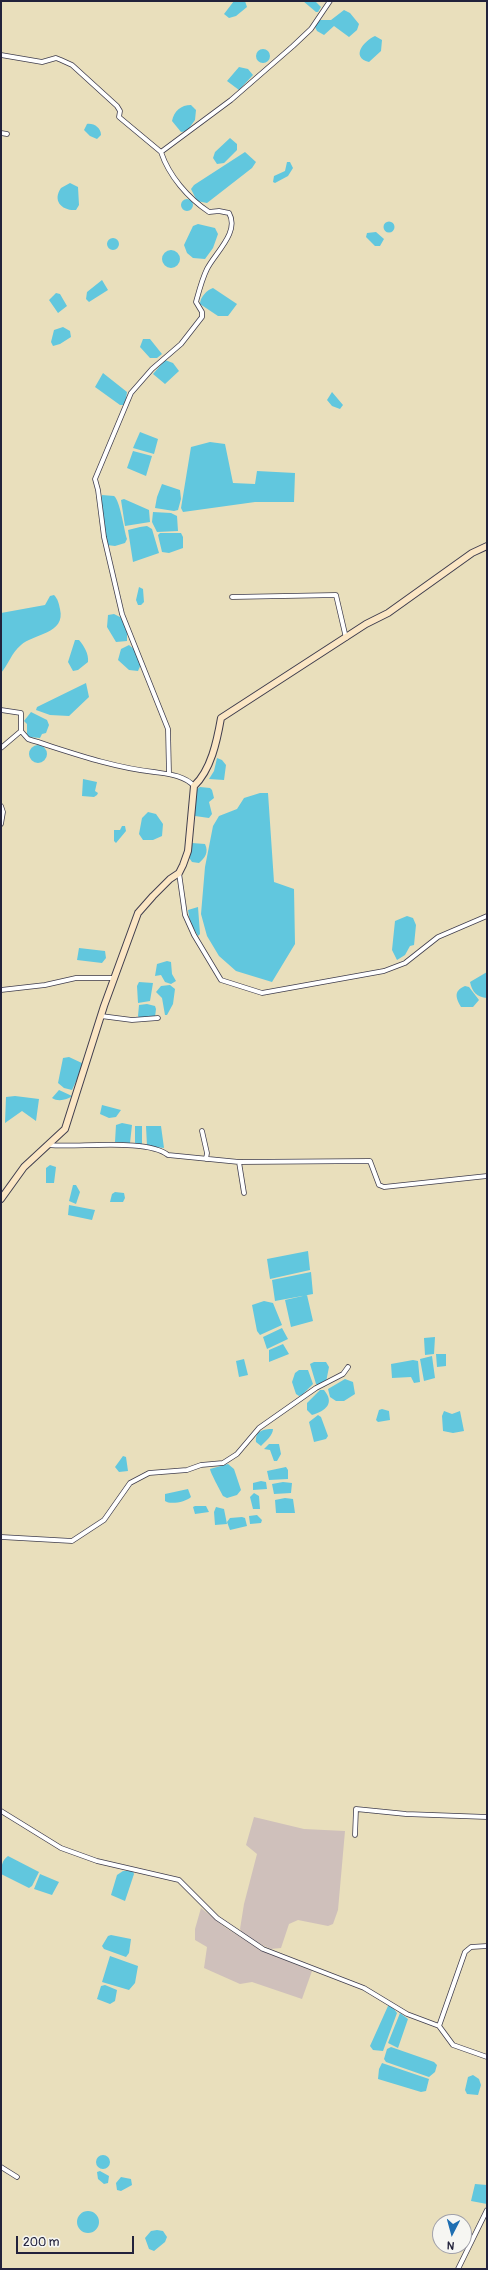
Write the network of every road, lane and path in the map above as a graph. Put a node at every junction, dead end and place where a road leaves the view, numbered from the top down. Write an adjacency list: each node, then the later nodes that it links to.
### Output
1 (330, 1): 5 (street)
2 (1, 55): 5 (street)
3 (1, 133): 4 (street)
4 (7, 134)
5 (161, 152): 12 (street)
6 (487, 546): 8 (street)
7 (232, 597): 8 (street)
8 (346, 638): 13 (street)
9 (1, 710): 10 (street)
10 (21, 731): 11 (street); 12 (street)
11 (1, 748)
12 (169, 774): 13 (street)
13 (194, 786): 16 (street)
14 (1, 806): 15 (street)
15 (1, 824)
16 (180, 873): 17 (street); 18 (street)
17 (487, 916)
18 (114, 978): 19 (street); 20 (street)
19 (1, 990)
20 (101, 1016): 21 (street); 23 (street)
21 (158, 1018)
22 (202, 1131): 24 (street)
23 (49, 1145): 24 (street); 28 (street)
24 (206, 1159): 25 (street)
25 (239, 1162): 26 (street); 27 (street)
26 (487, 1176)
27 (244, 1193)
28 (2, 1197)
29 (348, 1366): 30 (street)
30 (1, 1537)
31 (1, 1811): 35 (street)
32 (487, 1817): 33 (street)
33 (354, 1835)
34 (487, 1946): 35 (street)
35 (439, 2026): 36 (street)
36 (487, 2057)
37 (1, 2167): 38 (street)
38 (17, 2177)
39 (487, 2210): 40 (street)
40 (458, 2269)

